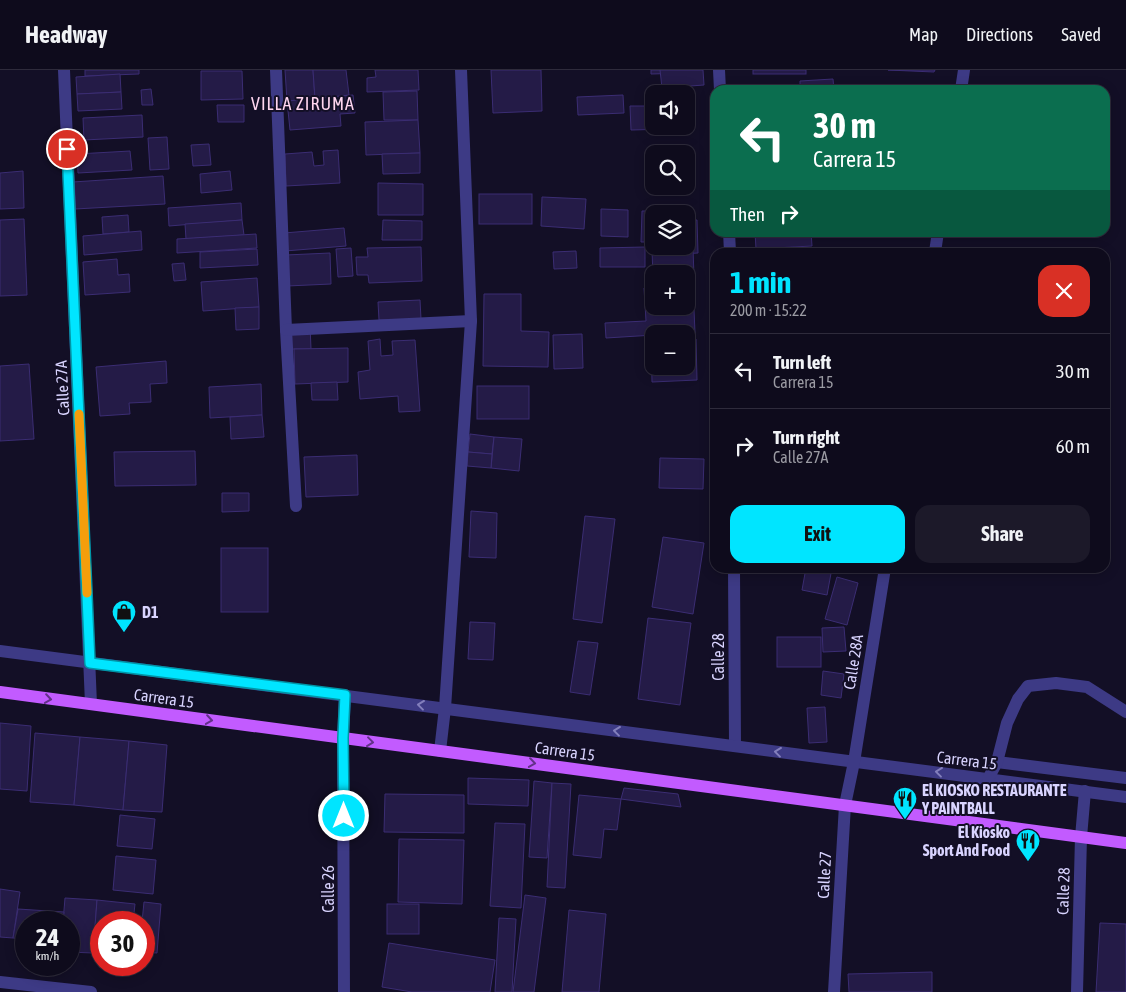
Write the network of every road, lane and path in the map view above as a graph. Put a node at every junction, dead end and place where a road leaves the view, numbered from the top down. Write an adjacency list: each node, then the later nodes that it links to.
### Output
1 (64, 70): 14 (street, Calle 27A)
2 (276, 70): 9 (street)
3 (461, 70): 8 (street)
4 (719, 70): 6 (street)
5 (964, 70): 7 (street)
6 (720, 85)
7 (962, 85)
8 (471, 321): 9 (street); 18 (street)
9 (286, 330): 10 (street)
10 (296, 506)
11 (734, 573): 21 (street, Calle 28)
12 (884, 573): 23 (street, Calle 28A)
13 (0, 651): 14 (street, Carrera 15)
14 (90, 663): 16 (street, Carrera 15); 17 (street, Calle 27A)
15 (0, 692): 17 (main road, Carrera 15, one-way to 17)
16 (345, 695): 18 (street, Carrera 15, one-way to 16); 20 (street, Calle 26)
17 (91, 704): 20 (main road, Carrera 15, one-way to 20)
18 (445, 708): 21 (street, Carrera 15, one-way to 18); 22 (street)
19 (1126, 712): 24 (street)
20 (343, 738): 22 (main road, Carrera 15, one-way to 22); 35 (street, Calle 26)
21 (735, 746): 23 (street, Carrera 15, one-way to 21)
22 (440, 751): 29 (main road, Carrera 15, one-way to 29)
23 (854, 762): 26 (street, Carrera 15, one-way to 23); 29 (street, Calle 27)
24 (996, 762): 25 (street); 26 (street)
25 (1126, 778)
26 (988, 779): 27 (street, Carrera 15)
27 (1085, 791): 28 (street, Carrera 15); 30 (street, Calle 28)
28 (1126, 797)
29 (845, 805): 30 (main road, Carrera 15); 36 (street, Calle 27)
30 (1081, 837): 31 (main road, Carrera 15); 37 (street, Calle 28)
31 (1126, 843)
32 (0, 982): 33 (street)
33 (48, 989): 34 (street)
34 (91, 992)
35 (344, 992)
36 (834, 992)
37 (1077, 992)

